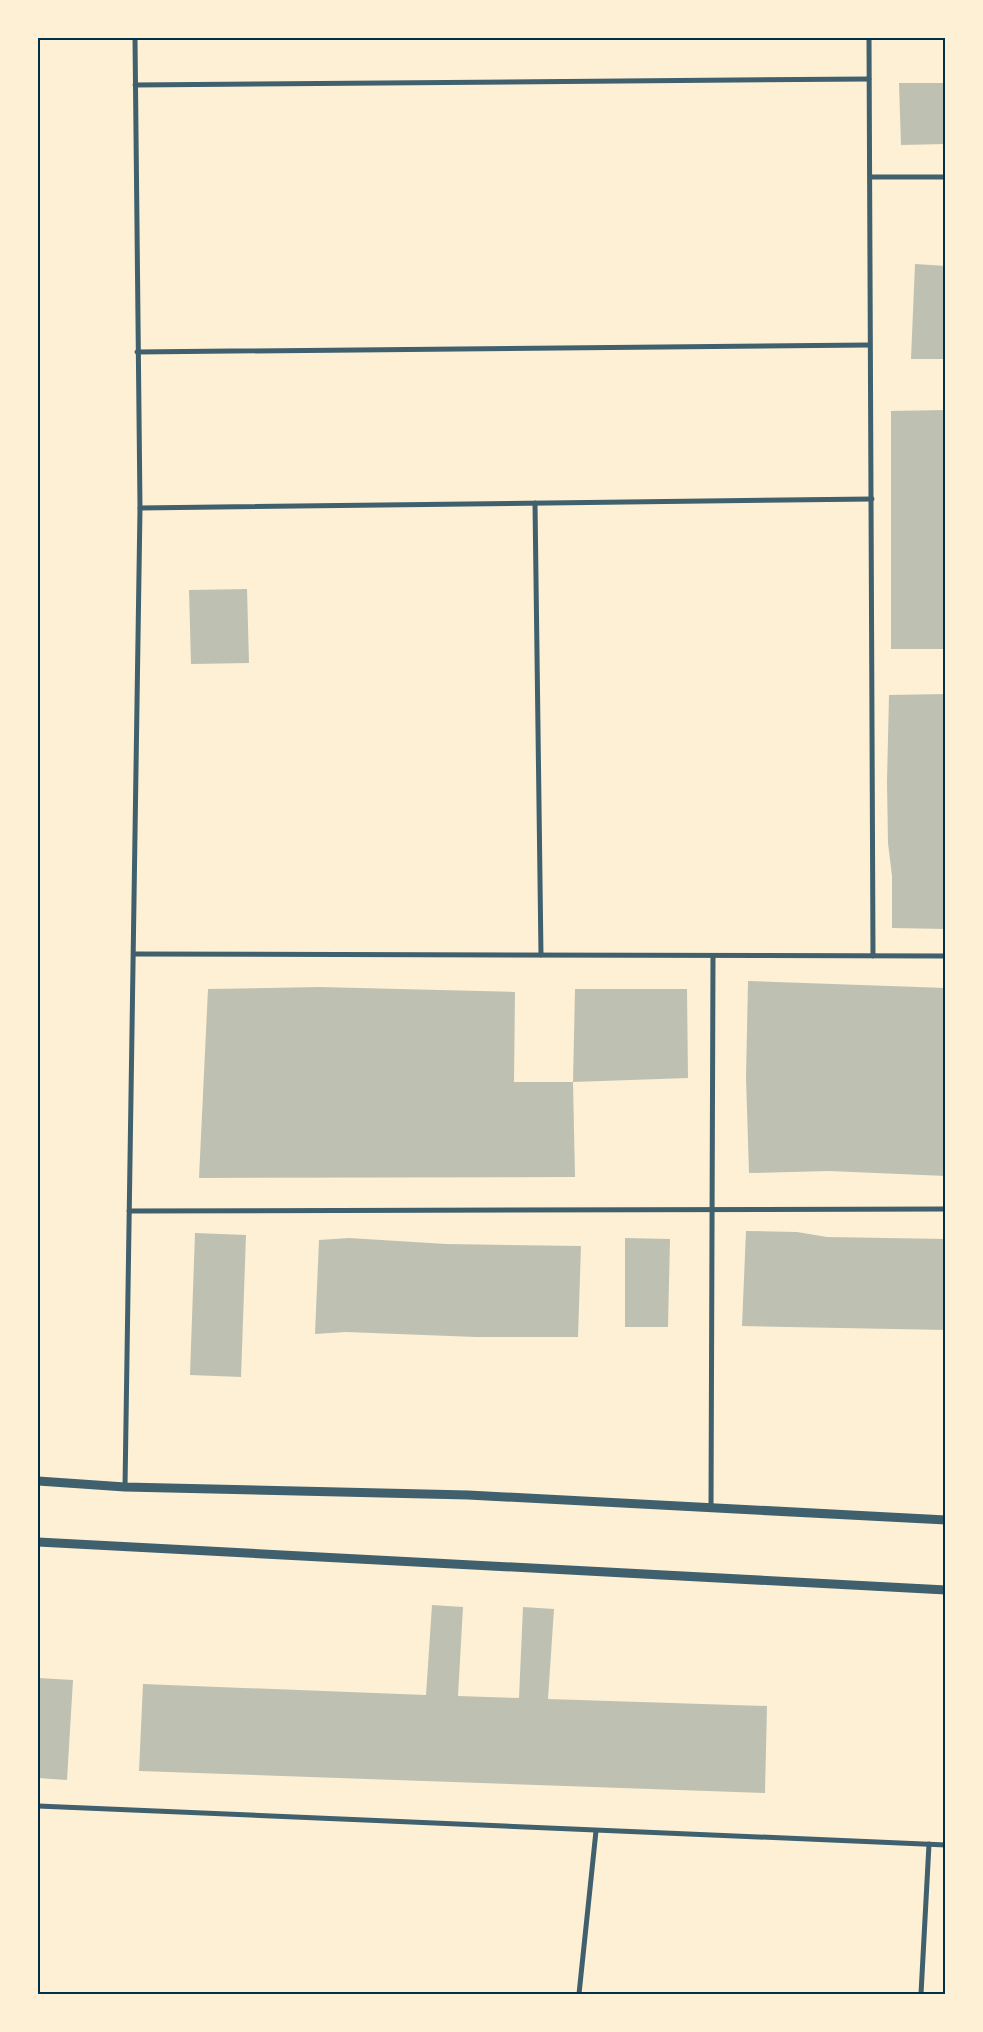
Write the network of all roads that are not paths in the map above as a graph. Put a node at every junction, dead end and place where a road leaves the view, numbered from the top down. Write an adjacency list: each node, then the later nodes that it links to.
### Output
1 (135, 38): 4 (street)
2 (869, 38): 3 (street)
3 (869, 79): 4 (street); 6 (street)
4 (135, 85): 8 (street)
5 (946, 176): 6 (street)
6 (871, 177): 7 (street)
7 (869, 345): 8 (street); 9 (street)
8 (137, 352): 11 (street)
9 (872, 499): 10 (street); 15 (street)
10 (535, 503): 11 (street); 13 (street)
11 (140, 508): 12 (street)
12 (134, 954): 13 (street); 19 (street)
13 (541, 955): 14 (street)
14 (713, 956): 15 (street); 18 (street)
15 (874, 956): 16 (street)
16 (946, 956)
17 (946, 1209): 18 (street)
18 (712, 1210): 19 (street); 22 (street)
19 (130, 1211): 21 (street)
20 (38, 1481): 21 (street)
21 (125, 1487): 22 (street)
22 (711, 1508): 23 (street)
23 (946, 1520)
24 (38, 1542): 25 (street)
25 (946, 1590)
26 (38, 1806): 27 (street)
27 (596, 1831): 28 (street); 30 (street)
28 (929, 1844): 29 (street); 31 (street)
29 (946, 1845)
30 (579, 1994)
31 (921, 1994)

